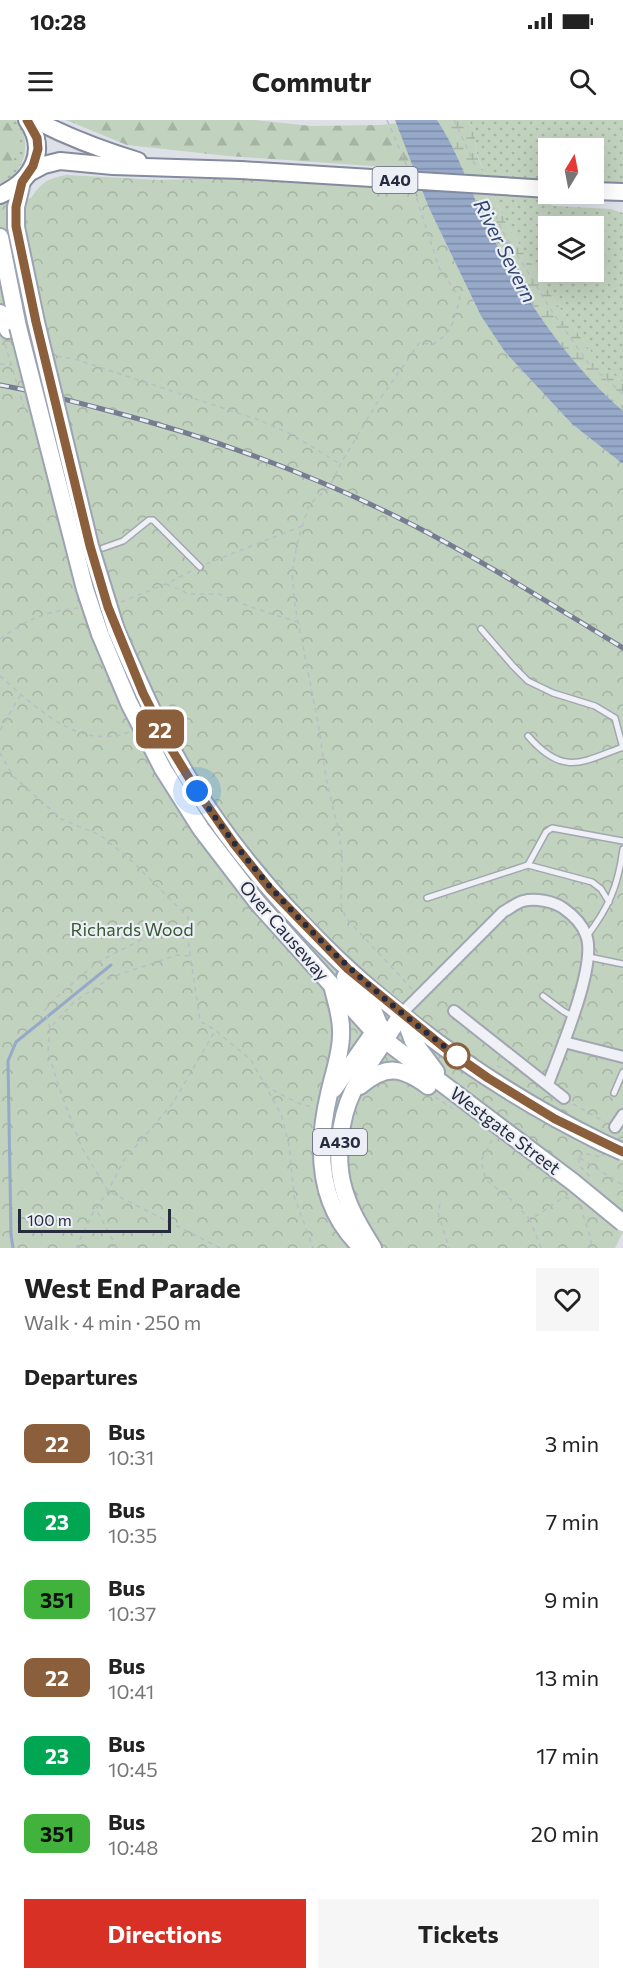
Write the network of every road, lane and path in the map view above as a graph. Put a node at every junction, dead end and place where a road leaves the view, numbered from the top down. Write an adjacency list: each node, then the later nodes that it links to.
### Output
1 (27, 120): 7 (main road, Over Causeway)
2 (34, 120): 5 (main road, A40)
3 (387, 120): 6 (path)
4 (454, 120): 8 (path)
5 (153, 166): 7 (main road, A40); 9 (main road, A40, bridge)
6 (408, 169)
7 (25, 178): 13 (main road, A40); 29 (main road, Over Causeway, bridge)
8 (480, 178)
9 (538, 188)
10 (414, 189): 22 (path)
11 (604, 191): 12 (main road)
12 (623, 192)
13 (0, 195)
14 (489, 198): 21 (path)
15 (0, 237): 17 (main road)
16 (0, 313): 17 (main road)
17 (13, 328): 20 (main road, Over Causeway, bridge)
18 (50, 357): 22 (path)
19 (0, 364): 20 (path)
20 (23, 368): 29 (main road, Over Causeway, bridge)
21 (623, 394)
22 (340, 465): 23 (path)
23 (303, 526): 25 (path); 27 (path)
24 (103, 549): 25 (lane)
25 (200, 567)
26 (166, 584): 27 (path)
27 (298, 623): 49 (path)
28 (481, 629): 35 (lane)
29 (108, 632): 32 (main road, Over Causeway)
30 (0, 676): 31 (path)
31 (21, 694): 32 (path); 33 (path)
32 (149, 724): 42 (main road, Over Causeway); 48 (main road, Over Causeway)
33 (0, 730)
34 (528, 736): 35 (lane)
35 (623, 747)
36 (0, 753): 43 (path)
37 (623, 841): 39 (lane)
38 (623, 849): 41 (lane)
39 (528, 865): 40 (lane); 41 (lane)
40 (427, 898)
41 (609, 902): 44 (lane)
42 (292, 913): 52 (main road, Over Causeway); 56 (main road)
43 (188, 928): 45 (path); 54 (path)
44 (587, 936): 46 (street); 49 (street)
45 (191, 956): 54 (path); 55 (path)
46 (589, 957): 47 (lane); 53 (street)
47 (623, 964)
48 (332, 986): 56 (main road, Over Causeway); 68 (main road, A430)
49 (418, 996): 52 (street)
50 (543, 996): 53 (lane)
51 (454, 1011): 62 (street)
52 (402, 1013): 56 (main road); 66 (main road); 73 (main road, Westgate Street, bridge)
53 (572, 1016): 57 (street)
54 (50, 1028): 76 (path)
55 (215, 1030): 63 (path); 76 (path)
56 (380, 1033): 64 (main road, A430); 66 (main road, Westgate Street); 68 (main road, A430)
57 (564, 1042): 58 (street); 62 (street)
58 (623, 1057)
59 (492, 1064): 60 (path)
60 (514, 1072)
61 (623, 1072): 65 (lane)
62 (548, 1084): 67 (street)
63 (264, 1085): 68 (path); 84 (path)
64 (353, 1092): 69 (main road); 86 (main road, A430)
65 (614, 1093)
66 (455, 1095): 69 (main road, Westgate Street)
67 (564, 1098): 71 (path)
68 (320, 1103): 85 (main road, A430)
69 (471, 1107): 72 (main road, Westgate Street)
70 (623, 1115): 71 (street)
71 (615, 1127)
72 (502, 1129): 79 (path); 80 (main road, Westgate Street, bridge)
73 (623, 1152)
74 (579, 1157): 75 (path)
75 (623, 1185)
76 (108, 1191): 78 (path); 83 (path)
77 (440, 1204): 87 (path)
78 (96, 1209): 81 (path); 82 (path)
79 (530, 1221): 88 (path); 89 (path)
80 (623, 1223)
81 (76, 1248)
82 (117, 1248)
83 (220, 1248)
84 (313, 1248)
85 (362, 1248)
86 (373, 1248)
87 (449, 1248)
88 (541, 1248)
89 (591, 1248)

